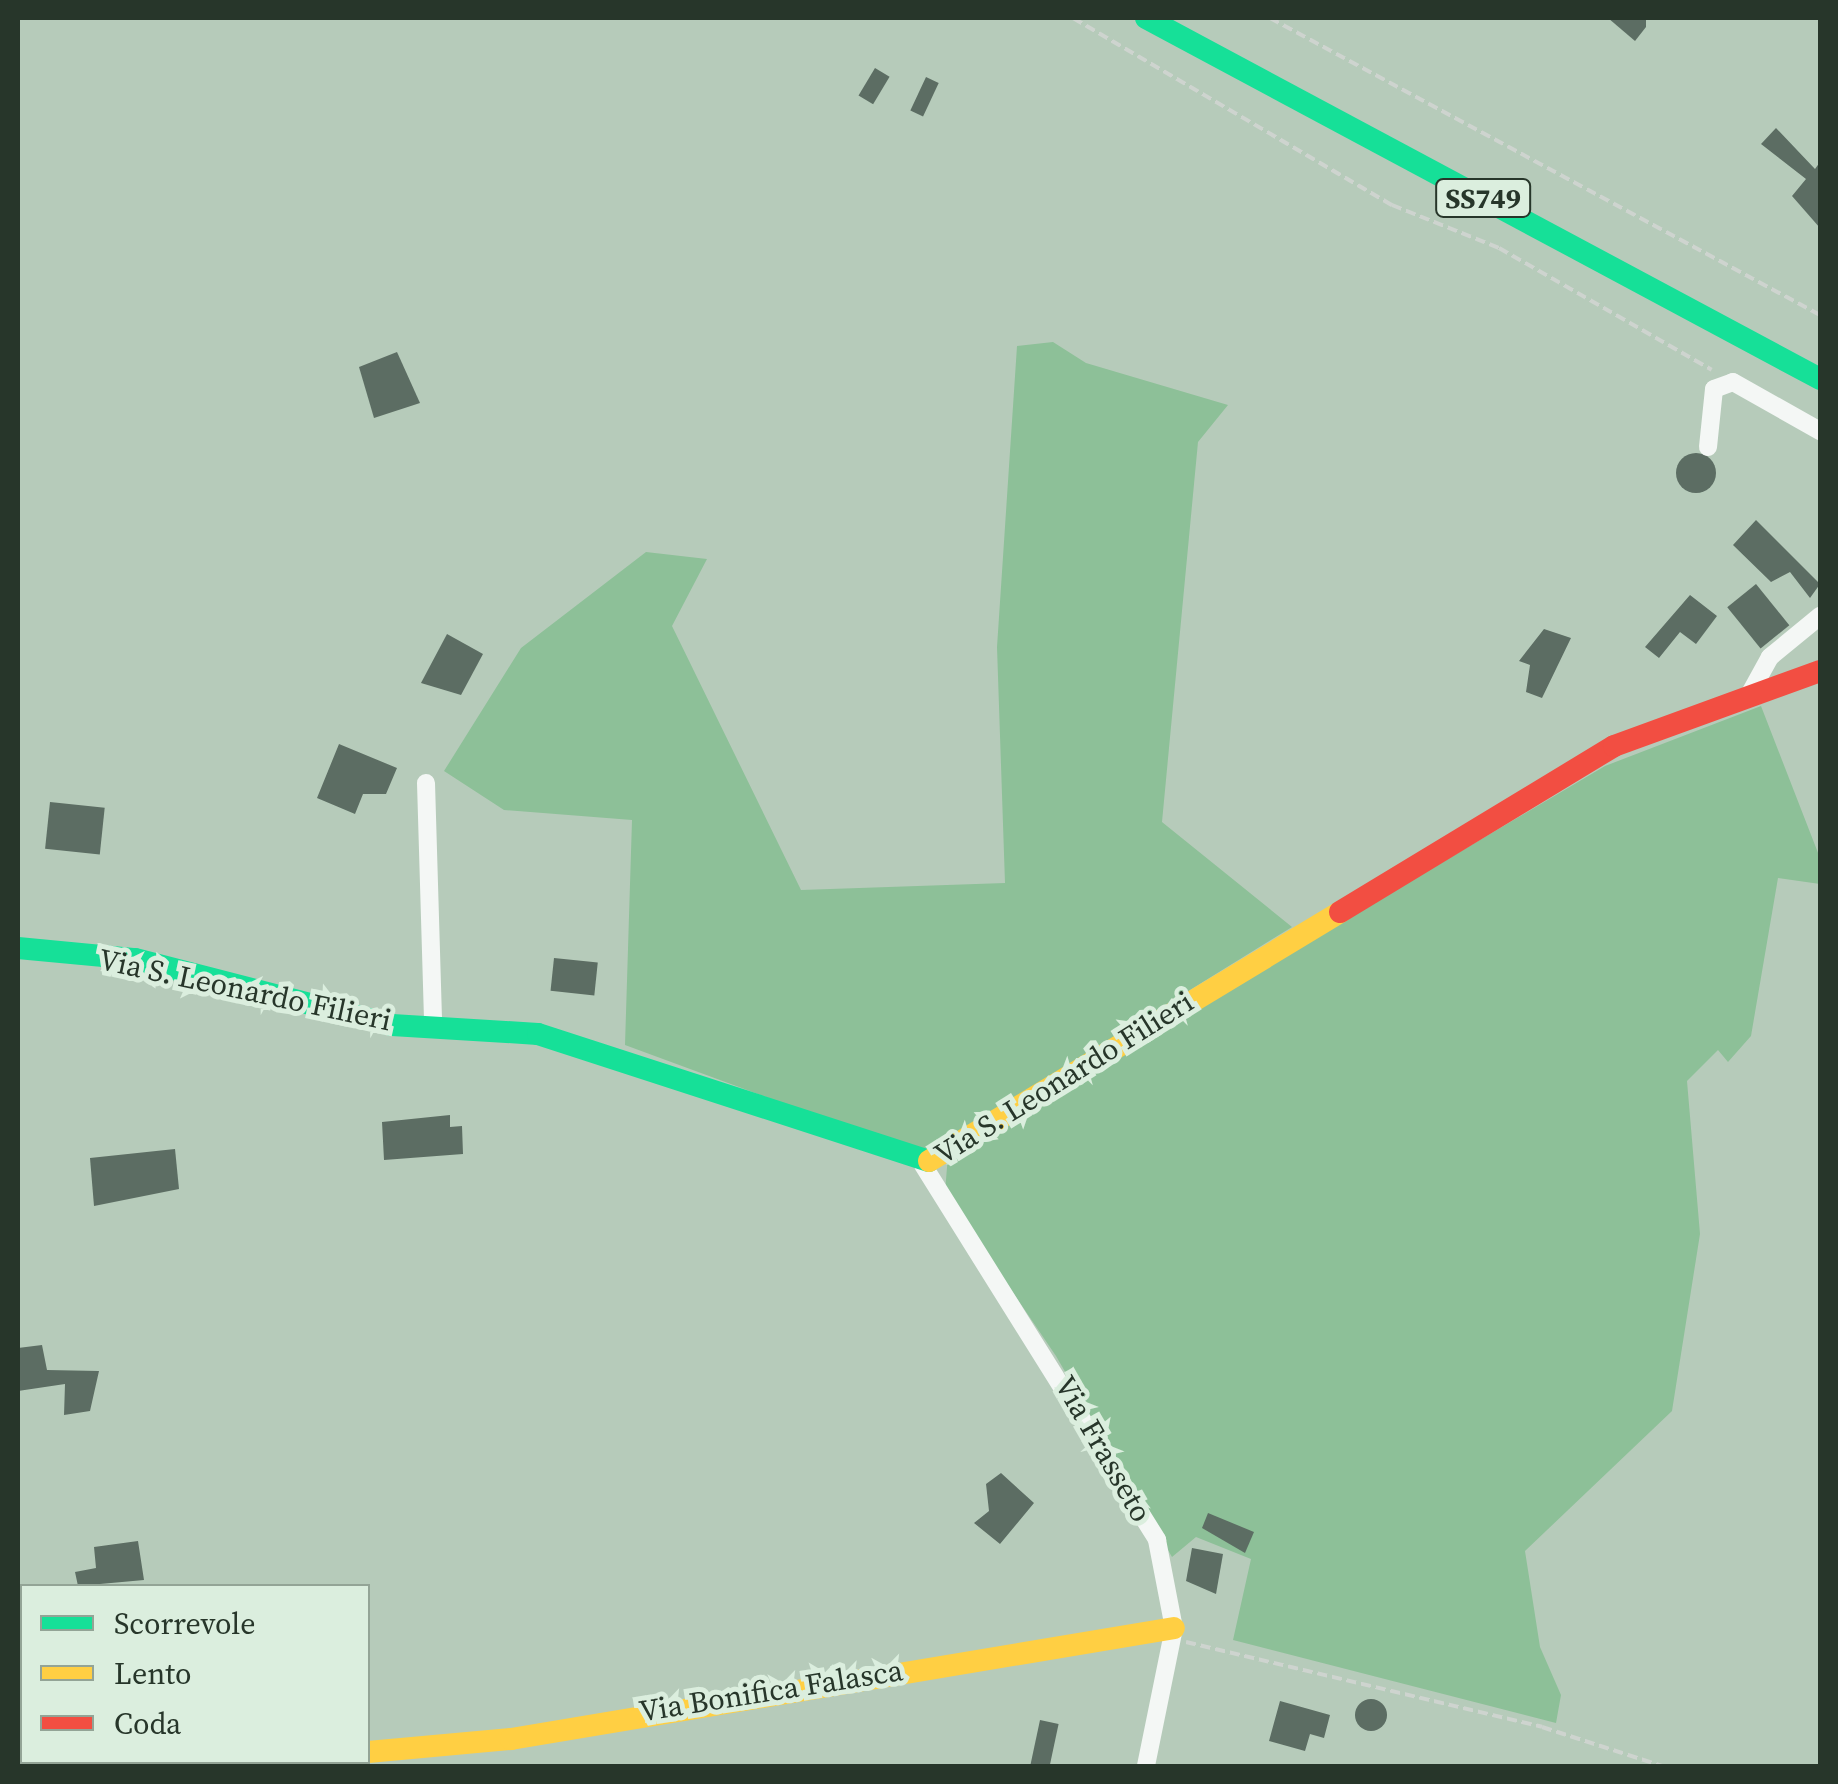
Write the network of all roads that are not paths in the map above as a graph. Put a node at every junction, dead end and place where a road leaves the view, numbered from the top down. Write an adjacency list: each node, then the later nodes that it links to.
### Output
1 (1146, 18): 2 (main road, SS749)
2 (1820, 379)
3 (1820, 431): 4 (street)
4 (1708, 446)
5 (1820, 616): 7 (street)
6 (1820, 671): 7 (main road, Via S. Leonardo Filieri)
7 (1749, 696): 11 (main road, Via S. Leonardo Filieri)
8 (426, 783): 10 (street)
9 (18, 948): 10 (main road, Via S. Leonardo Filieri)
10 (433, 1024): 11 (main road, Via S. Leonardo Filieri)
11 (922, 1165): 12 (street, Via Frasseto)
12 (1173, 1633): 13 (main road, Via Bonifica Falasca); 16 (street, Via Frasseto)
13 (370, 1752)
14 (236, 1764): 15 (street)
15 (210, 1766)
16 (1146, 1766)

